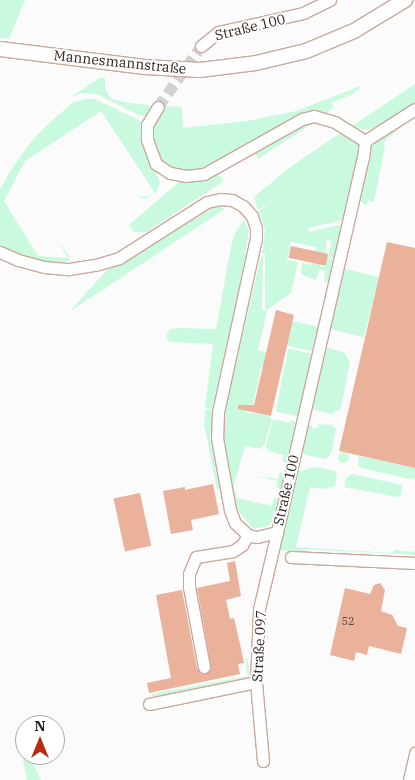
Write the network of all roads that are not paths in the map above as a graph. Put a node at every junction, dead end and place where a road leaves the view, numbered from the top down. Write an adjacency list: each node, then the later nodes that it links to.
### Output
1 (330, 0): 3 (street, Straße 100)
2 (405, 0): 4 (main road, Mannesmannstraße)
3 (201, 46)
4 (0, 49)
5 (158, 107): 7 (street)
6 (415, 110): 7 (street)
7 (364, 141): 9 (street, Straße 100)
8 (0, 252): 10 (street)
9 (277, 532): 10 (street, Straße 100); 14 (street, Straße 097)
10 (248, 535): 13 (street)
11 (291, 557): 12 (street)
12 (415, 563)
13 (204, 667)
14 (256, 682): 15 (street); 17 (street, Straße 097)
15 (149, 704)
16 (415, 752): 18 (street)
17 (264, 761)
18 (409, 780)

